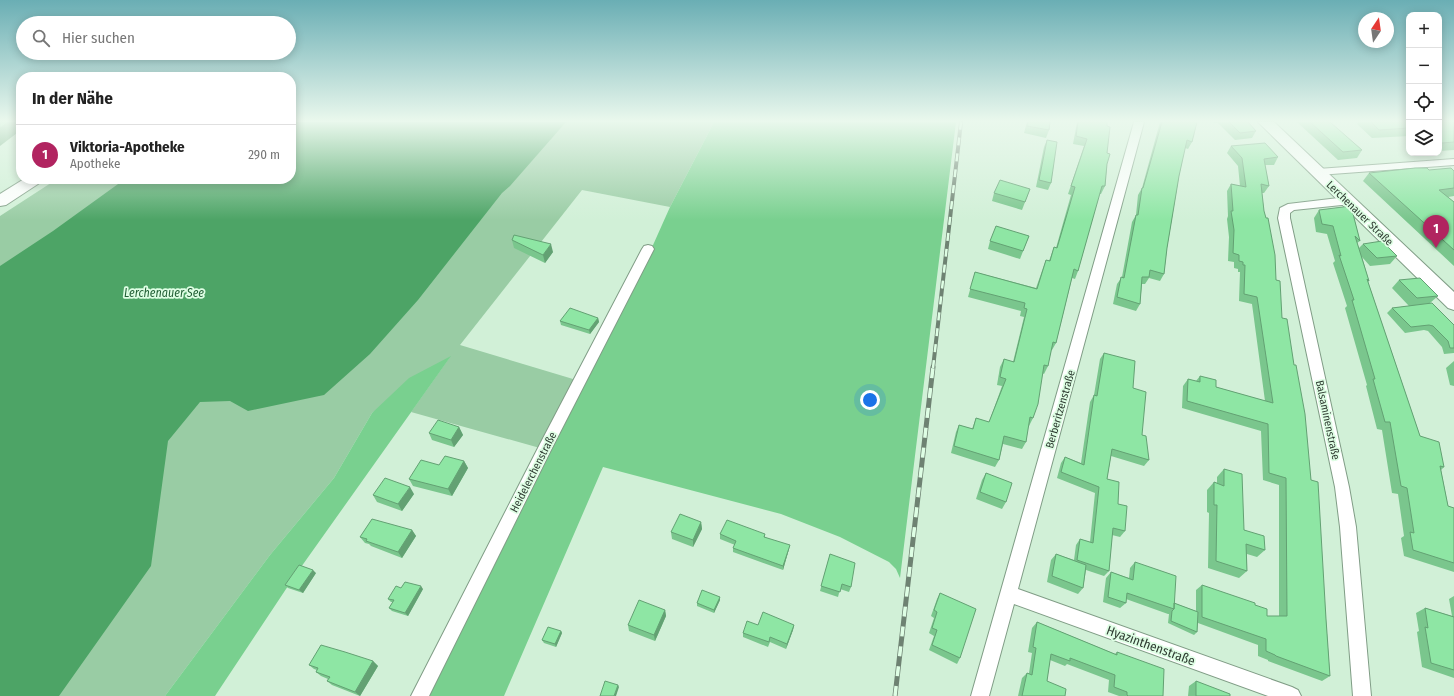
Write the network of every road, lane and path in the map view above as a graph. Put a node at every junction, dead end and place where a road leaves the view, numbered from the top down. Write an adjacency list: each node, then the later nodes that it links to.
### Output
1 (1130, 154): 10 (street, Berberitzenstraße)
2 (1299, 154): 4 (main road, Lerchenauer Straße)
3 (1454, 162): 4 (street)
4 (1318, 172): 7 (main road, Lerchenauer Straße)
5 (27, 184): 6 (main road)
6 (0, 201)
7 (1347, 201): 9 (main road, Lerchenauer Straße); 14 (street, Balsaminenstraße)
8 (648, 249): 11 (street, Heidelerchenstraße)
9 (1454, 303)
10 (1009, 594): 12 (street, Berberitzenstraße); 13 (street, Hyazinthenstraße)
11 (420, 696)
12 (980, 696)
13 (1292, 696)
14 (1362, 696)

